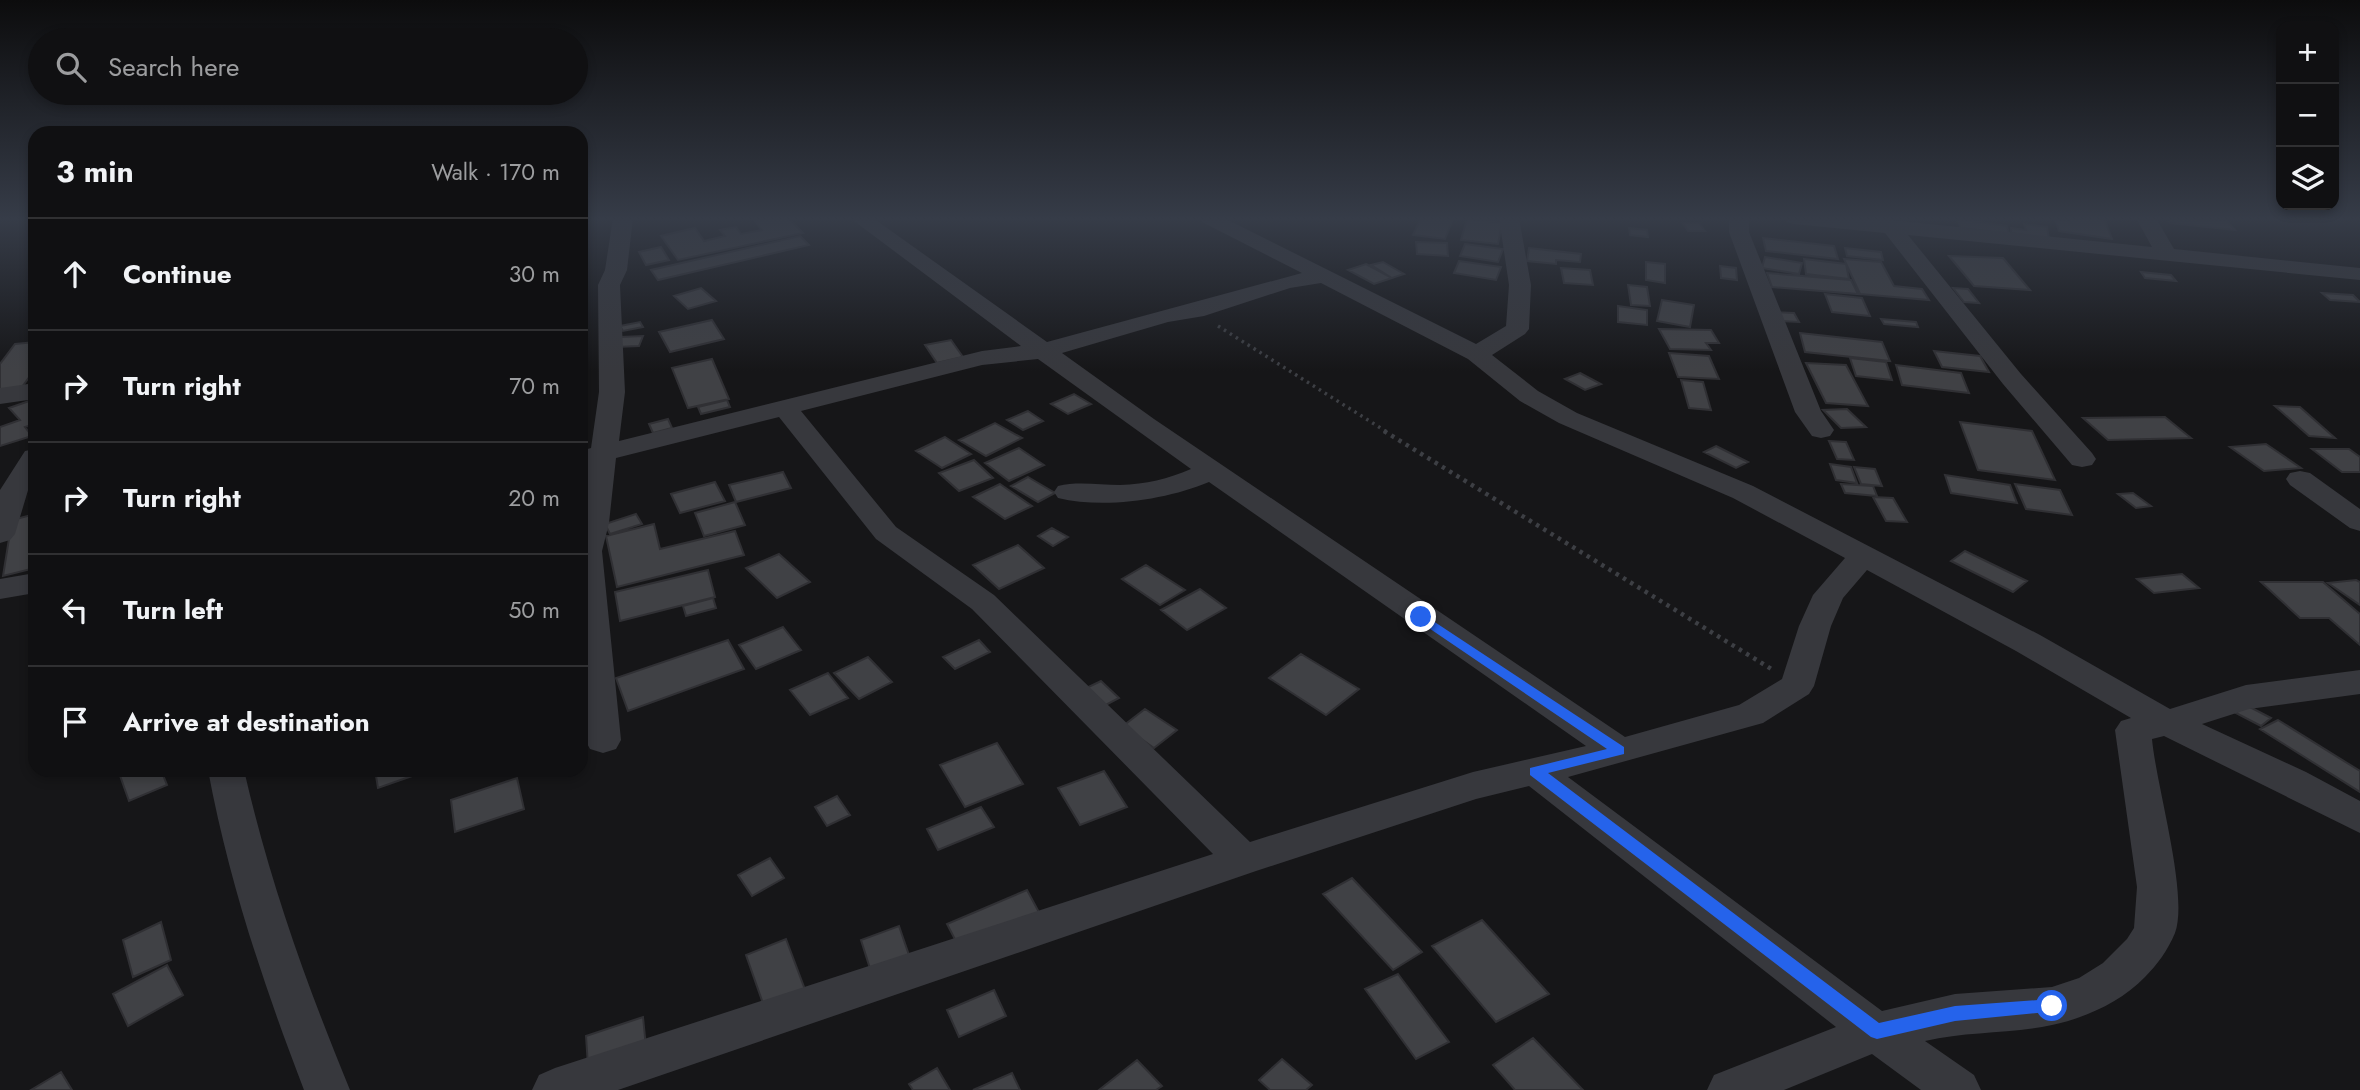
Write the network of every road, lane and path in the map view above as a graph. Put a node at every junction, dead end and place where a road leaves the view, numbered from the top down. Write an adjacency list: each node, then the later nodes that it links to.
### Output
1 (616, 269): 17 (street)
2 (930, 269): 11 (street)
3 (1307, 269): 9 (street)
4 (1517, 269): 12 (street)
5 (1753, 269): 16 (street)
6 (1924, 269): 18 (street)
7 (2310, 269): 8 (street)
8 (2360, 274)
9 (1321, 276): 10 (street); 12 (street)
10 (1196, 310): 11 (street); 31 (path)
11 (1043, 351): 15 (street); 20 (street)
12 (1476, 354): 26 (street)
13 (28, 392): 14 (street)
14 (0, 396)
15 (785, 408): 17 (street); 38 (street)
16 (1821, 430)
17 (593, 456): 25 (street)
18 (2082, 459)
19 (28, 468): 24 (street)
20 (1213, 470): 22 (street); 34 (street)
21 (2300, 479): 23 (street)
22 (1068, 492)
23 (2360, 522)
24 (0, 534)
25 (588, 535)
26 (1863, 556): 31 (street); 32 (street)
27 (588, 563): 33 (street)
28 (28, 584): 29 (street)
29 (0, 589)
30 (2360, 682): 32 (street)
31 (1797, 686): 34 (street)
32 (2167, 723): 37 (street); 39 (street)
33 (603, 740)
34 (1620, 751): 35 (street)
35 (1535, 771): 38 (street); 39 (street)
36 (227, 777): 40 (street)
37 (2360, 818)
38 (1243, 860): 41 (street)
39 (1877, 1032): 42 (street); 43 (street)
40 (327, 1090)
41 (555, 1090)
42 (1730, 1090)
43 (1958, 1090)

